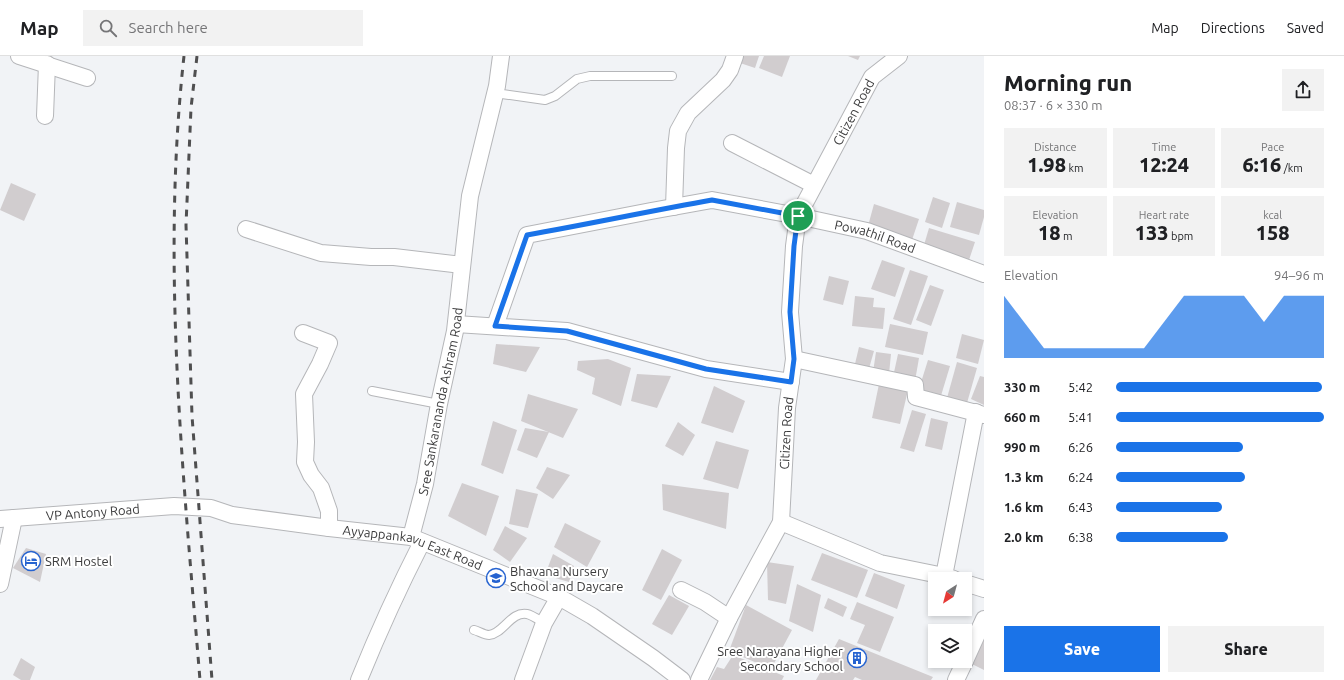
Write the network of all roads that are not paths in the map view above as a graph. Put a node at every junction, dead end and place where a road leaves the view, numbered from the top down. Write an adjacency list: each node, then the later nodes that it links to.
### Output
1 (19, 56): 5 (street)
2 (501, 56): 8 (street, Sree Sankarananda Ashram Road)
3 (735, 56): 12 (street)
4 (900, 56): 11 (street, Citizen Road)
5 (47, 64): 7 (street); 9 (street)
6 (672, 76): 8 (lane)
7 (87, 78)
8 (495, 93): 15 (street, Sree Sankarananda Ashram Road)
9 (45, 116)
10 (732, 143): 11 (street)
11 (814, 185): 13 (street, Citizen Road)
12 (674, 207): 13 (street, Powathil Road); 18 (street, Powathil Road)
13 (798, 216): 16 (street, Powathil Road); 20 (street, Citizen Road)
14 (246, 229): 15 (street)
15 (462, 265): 17 (street, Sree Sankarananda Ashram Road)
16 (984, 274)
17 (456, 324): 18 (street); 23 (street, Sree Sankarananda Ashram Road)
18 (495, 326): 21 (street)
19 (303, 333): 28 (street)
20 (794, 359): 21 (street, Citizen Road); 24 (street)
21 (791, 382): 27 (street, Citizen Road)
22 (372, 392): 23 (lane)
23 (439, 404): 29 (street, Sree Sankarananda Ashram Road)
24 (980, 414): 30 (street)
25 (186, 506): 26 (street, VP Antony Road); 28 (street, Ayyappankavu East Road)
26 (7, 518): 32 (street)
27 (781, 522): 31 (street); 37 (street, Citizen Road)
28 (329, 528): 29 (street, Ayyappankavu East Road)
29 (417, 539): 36 (street, Ayyappankavu East Road); 43 (street, Sree Sankarananda Ashram Road)
30 (950, 572)
31 (928, 573)
32 (0, 584)
33 (972, 585): 34 (street)
34 (984, 589)
35 (681, 590): 37 (street)
36 (559, 598): 39 (street); 45 (street, Ayyappankavu East Road)
37 (729, 618): 46 (street, Citizen Road)
38 (984, 619): 41 (street)
39 (544, 623): 40 (lane); 44 (street)
40 (474, 630)
41 (972, 646)
42 (962, 668): 47 (street)
43 (359, 680)
44 (523, 680)
45 (682, 680)
46 (699, 680)
47 (956, 680)

